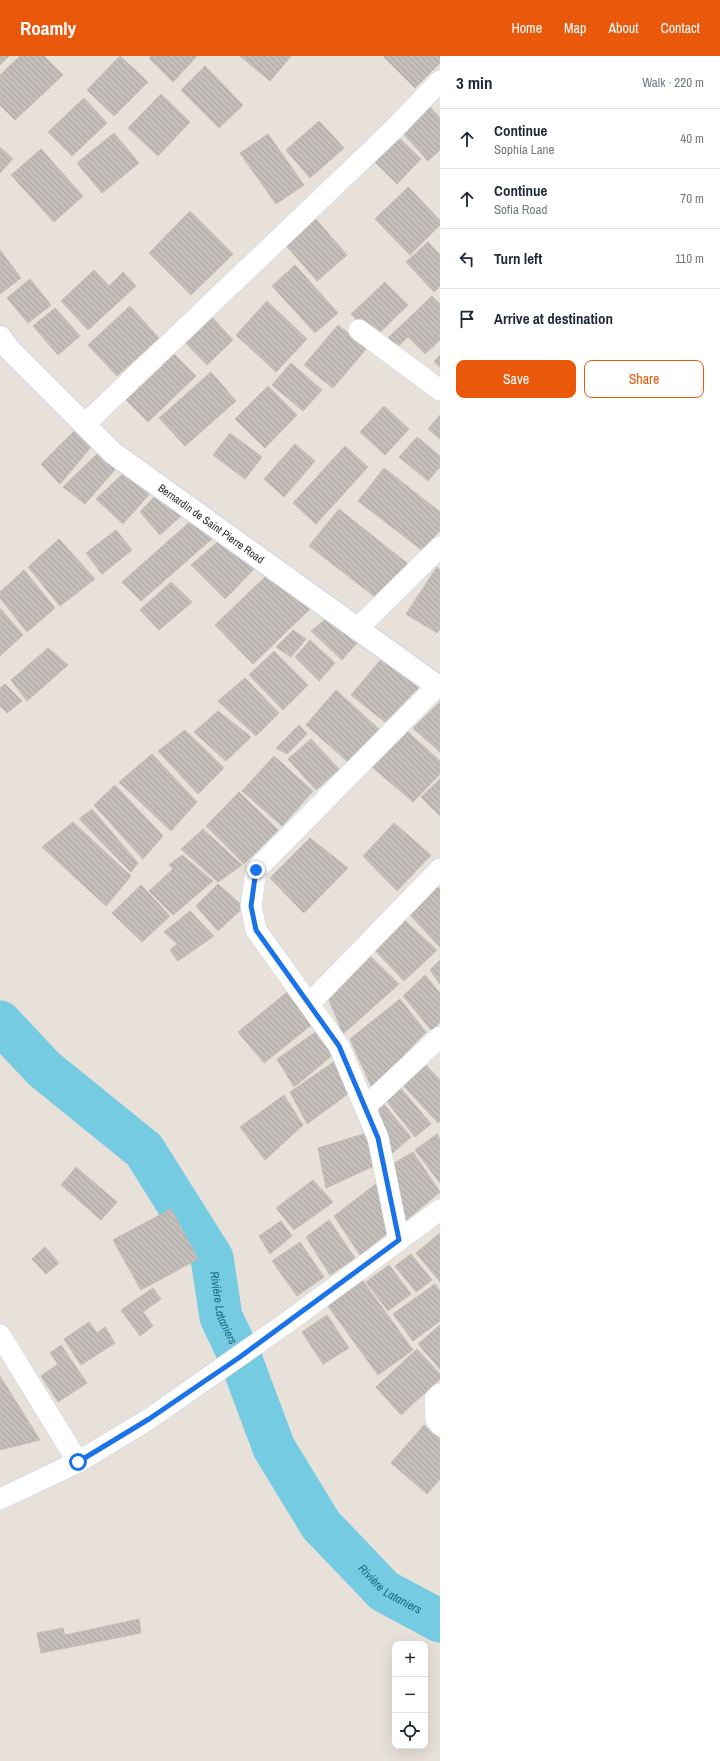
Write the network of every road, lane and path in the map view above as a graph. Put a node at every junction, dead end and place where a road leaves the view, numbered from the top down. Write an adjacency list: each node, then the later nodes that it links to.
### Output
1 (440, 81): 5 (street)
2 (360, 330): 4 (street)
3 (0, 337): 5 (main road, Bernardin de Saint Pierre Road)
4 (440, 390)
5 (84, 425): 7 (main road, Bernardin de Saint Pierre Road)
6 (440, 547): 7 (street)
7 (357, 628): 8 (main road, Bernardin de Saint Pierre Road)
8 (439, 687): 10 (street)
9 (440, 869): 10 (street)
10 (309, 1004): 12 (street)
11 (440, 1037): 12 (street)
12 (365, 1107): 14 (street)
13 (440, 1210): 14 (street)
14 (399, 1240): 18 (street)
15 (0, 1335): 18 (street)
16 (440, 1394): 17 (street)
17 (440, 1424)
18 (78, 1462): 19 (street)
19 (0, 1499)

